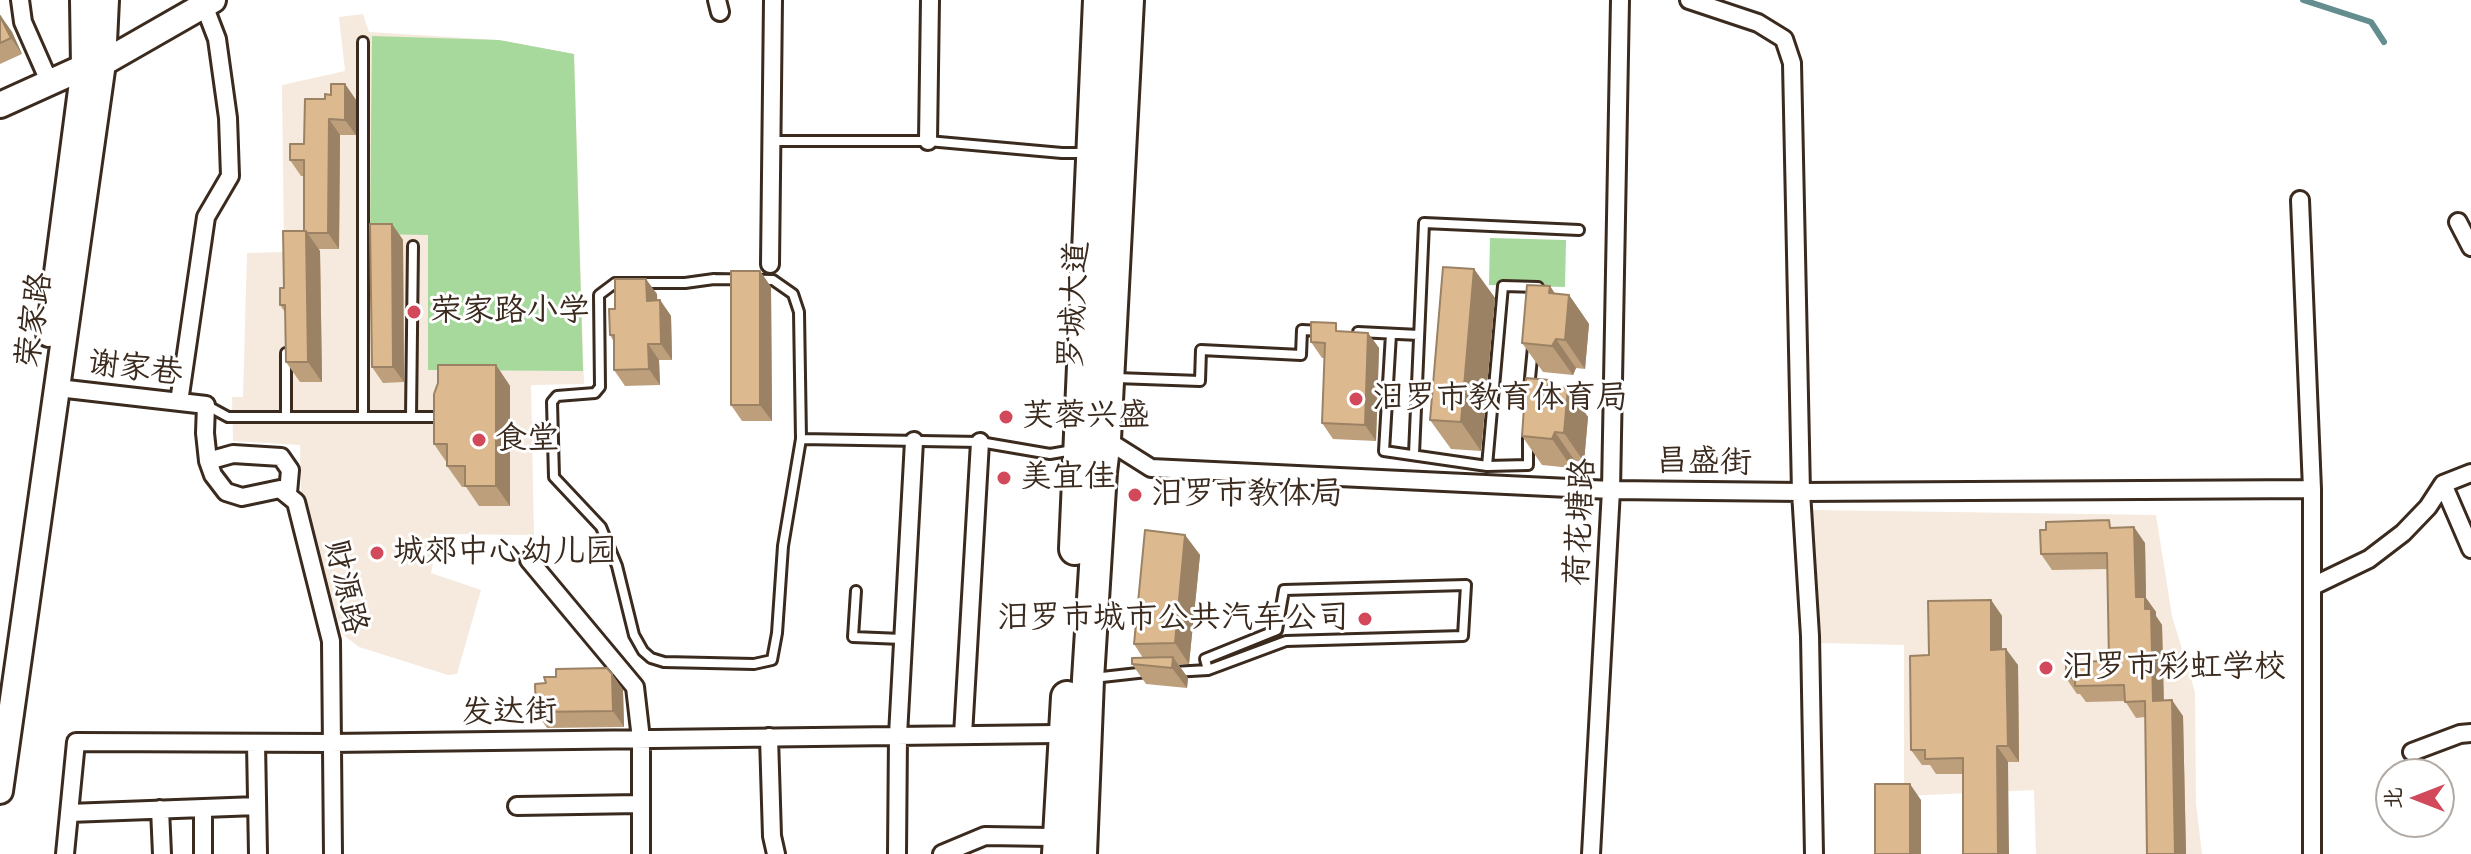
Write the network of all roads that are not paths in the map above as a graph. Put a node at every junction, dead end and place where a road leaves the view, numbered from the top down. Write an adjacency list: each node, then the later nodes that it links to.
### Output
1 (20, 0): 13 (street)
2 (83, 0): 12 (street)
3 (106, 0): 12 (street, 荣家路)
4 (773, 0): 16 (street)
5 (930, 0): 17 (street)
6 (1099, 0): 18 (highway, 罗城大道)
7 (1128, 0): 32 (highway, 罗城大道)
8 (1620, 0): 52 (street, 荷花塘路)
9 (1689, 0): 53 (street)
10 (199, 2): 12 (street); 35 (street)
11 (363, 42): 38 (lane)
12 (93, 57): 13 (street); 15 (street); 33 (street, 荣家路); 62 (street, 荣家路)
13 (45, 72): 14 (street)
14 (0, 91)
15 (0, 105)
16 (772, 141): 17 (lane); 24 (street)
17 (928, 141): 18 (lane)
18 (1091, 153): 45 (highway, 罗城大道)
19 (2300, 200): 51 (street)
20 (2458, 222): 23 (street)
21 (1579, 230): 29 (lane)
22 (413, 246): 39 (lane)
23 (2471, 247)
24 (770, 264)
25 (1538, 301): 48 (lane)
26 (1332, 331): 32 (lane)
27 (1346, 332): 28 (lane)
28 (1391, 334): 29 (lane); 46 (lane)
29 (1419, 335): 46 (lane)
30 (286, 341): 37 (lane)
31 (1534, 343): 34 (lane)
32 (1107, 377): 45 (highway, 罗城大道)
33 (58, 388): 35 (street, 谢家巷); 73 (street, 荣家路)
34 (1529, 401)
35 (179, 402): 36 (street, 谢家巷)
36 (206, 405): 37 (lane); 47 (street)
37 (286, 416): 38 (lane)
38 (363, 417): 39 (lane)
39 (411, 417): 40 (lane)
40 (434, 417)
41 (1528, 433): 48 (lane)
42 (801, 439): 42 (lane); 43 (lane)
43 (914, 441): 44 (lane); 59 (street)
44 (980, 442): 45 (lane); 67 (street)
45 (1092, 444): 52 (street, 昌盛街); 61 (highway, 罗城大道); 63 (highway, 罗城大道)
46 (1414, 454): 48 (lane)
47 (208, 461): 54 (street); 54 (street, 财源路)
48 (1487, 466)
49 (2471, 473): 50 (street)
50 (2443, 484): 55 (street); 57 (street)
51 (2312, 489): 53 (street, 昌盛街); 57 (street)
52 (1611, 490): 53 (street, 昌盛街); 91 (street, 荷花塘路)
53 (1801, 492): 92 (street)
54 (288, 493): 71 (street, 财源路)
55 (2471, 549)
56 (529, 560): 69 (street)
57 (2313, 586): 93 (street)
58 (856, 591): 59 (lane)
59 (902, 639): 66 (street)
60 (1208, 670): 60 (lane); 61 (lane)
61 (1088, 679): 90 (highway, 罗城大道)
62 (0, 701)
63 (1067, 702): 65 (street); 80 (highway, 罗城大道)
64 (2471, 733): 72 (street)
65 (1056, 734): 67 (street, 发达街); 80 (street)
66 (898, 735): 67 (street, 发达街); 68 (street, 发达街); 88 (street)
67 (963, 735)
68 (769, 737): 69 (street, 发达街); 87 (street)
69 (641, 739): 71 (street, 发达街); 74 (street)
70 (256, 743): 71 (street, 发达街); 75 (street); 79 (street, 发达街)
71 (331, 743): 85 (street, 财源路)
72 (2412, 752)
73 (0, 791)
74 (640, 804): 76 (street); 86 (street)
75 (257, 806): 77 (street); 84 (street)
76 (517, 806)
77 (203, 808): 78 (street); 83 (street)
78 (160, 809): 79 (street); 82 (street)
79 (69, 813): 81 (street, 发达街)
80 (1053, 848): 89 (street)
81 (65, 854)
82 (162, 854)
83 (203, 854)
84 (258, 854)
85 (333, 854)
86 (641, 854)
87 (776, 854)
88 (897, 854)
89 (942, 854)
90 (1081, 854)
91 (1591, 854)
92 (1814, 854)
93 (2312, 854)

